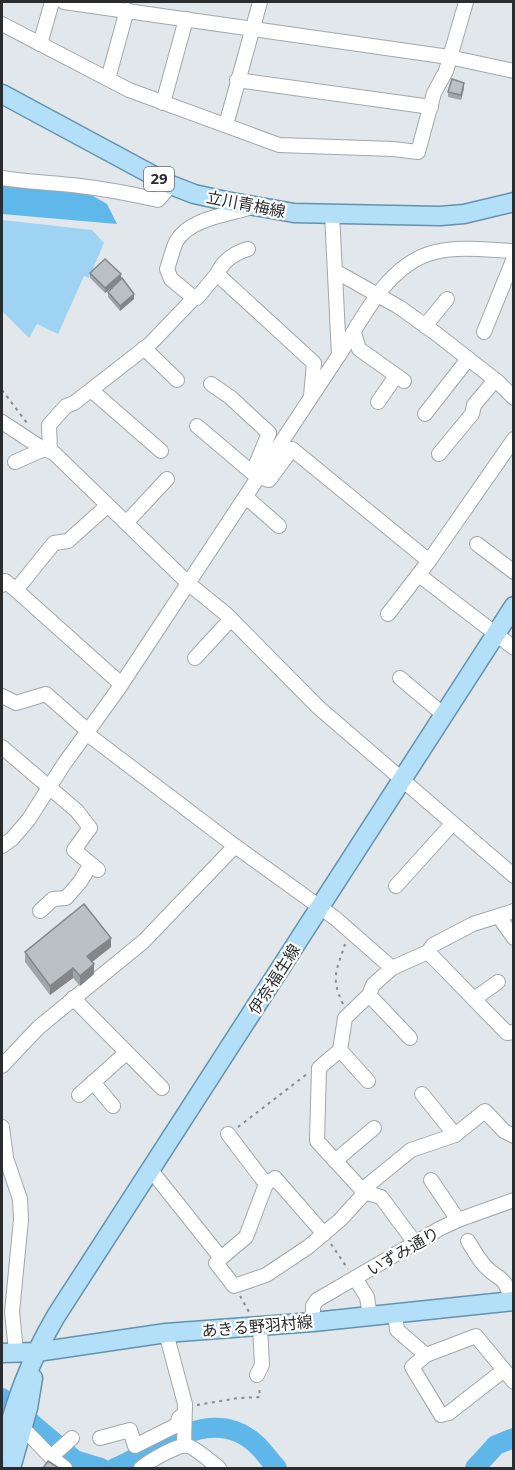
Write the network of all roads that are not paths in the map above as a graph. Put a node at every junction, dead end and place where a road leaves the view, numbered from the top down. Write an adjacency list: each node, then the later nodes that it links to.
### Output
1 (52, 2): 9 (street)
2 (66, 2): 5 (street)
3 (260, 2): 8 (street)
4 (461, 2): 10 (street)
5 (127, 10): 6 (street); 12 (street)
6 (186, 19): 8 (street); 15 (street)
7 (2, 24): 9 (street)
8 (252, 28): 10 (street); 13 (street)
9 (40, 44): 12 (street)
10 (449, 57): 11 (street); 16 (street)
11 (513, 71)
12 (108, 78): 15 (street)
13 (237, 80): 16 (street); 17 (street)
14 (2, 94): 19 (main road, 立川青梅線 / 29)
15 (163, 103): 17 (street)
16 (431, 107): 17 (street)
17 (226, 125)
18 (2, 178): 19 (street)
19 (171, 185): 21 (main road, 立川青梅線 / 29)
20 (513, 202): 22 (main road, 立川青梅線 / 29)
21 (253, 207): 22 (main road, 立川青梅線 / 29); 29 (street)
22 (332, 213): 26 (street)
23 (248, 249): 27 (street)
24 (513, 251): 28 (street)
25 (513, 258): 32 (street)
26 (335, 271): 28 (street); 35 (street)
27 (217, 274): 29 (street); 42 (street)
28 (377, 296): 31 (street); 33 (street)
29 (194, 298): 34 (street)
30 (447, 299): 31 (street)
31 (425, 326): 36 (street)
32 (483, 332)
33 (354, 333): 35 (street); 43 (street)
34 (144, 348): 37 (street); 40 (street)
35 (339, 355): 42 (street)
36 (468, 359): 38 (street); 44 (street)
37 (177, 380)
38 (495, 380): 41 (street); 50 (street)
39 (211, 384): 52 (street)
40 (91, 390): 48 (street); 49 (street)
41 (513, 398)
42 (310, 400): 52 (street)
43 (378, 402)
44 (425, 414)
45 (2, 422): 48 (street)
46 (197, 426): 52 (street)
47 (513, 439): 59 (street)
48 (47, 450): 51 (street); 55 (street)
49 (160, 451)
50 (439, 454)
51 (15, 462)
52 (260, 477): 54 (street); 59 (street)
53 (167, 479): 56 (street)
54 (246, 497): 57 (street); 62 (street)
55 (107, 506): 56 (street); 64 (street)
56 (126, 523): 62 (street)
57 (279, 526)
58 (477, 544): 60 (street)
59 (429, 561): 61 (street)
60 (513, 572)
61 (419, 575): 66 (street); 68 (street)
62 (189, 584): 67 (street); 72 (street)
63 (2, 585): 64 (street)
64 (16, 590): 72 (street)
65 (513, 606): 68 (main road, 伊奈福生線)
66 (388, 614)
67 (231, 619): 70 (street); 77 (street)
68 (495, 635): 69 (street); 74 (main road, 伊奈福生線)
69 (513, 648)
70 (195, 658)
71 (400, 678): 74 (street)
72 (121, 684): 75 (street)
73 (2, 696): 75 (street)
74 (444, 715): 77 (main road, 伊奈福生線)
75 (87, 732): 78 (street); 81 (street)
76 (2, 747): 78 (street)
77 (401, 780): 79 (street); 84 (main road, 伊奈福生線)
78 (50, 788): 80 (street); 85 (street)
79 (452, 824): 82 (street); 83 (street)
80 (2, 846)
81 (235, 846): 84 (street); 93 (street)
82 (513, 876)
83 (396, 886)
84 (321, 907): 90 (street); 112 (main road, 伊奈福生線)
85 (40, 911)
86 (513, 911): 87 (street)
87 (499, 916): 88 (street); 89 (street)
88 (513, 938)
89 (428, 952): 90 (street); 94 (street)
90 (392, 968): 92 (street)
91 (498, 982): 94 (street)
92 (369, 995): 96 (street); 97 (street)
93 (73, 998): 98 (street); 99 (street)
94 (474, 999): 95 (street)
95 (513, 1032)
96 (410, 1038)
97 (340, 1050): 100 (street); 111 (street)
98 (126, 1053): 101 (street); 102 (street)
99 (2, 1066)
100 (368, 1081)
101 (93, 1082): 104 (street); 105 (street)
102 (162, 1088)
103 (422, 1094): 109 (street)
104 (79, 1095)
105 (112, 1106)
106 (2, 1127): 129 (street)
107 (374, 1128): 111 (street)
108 (228, 1134): 114 (street)
109 (455, 1135): 110 (street); 115 (street)
110 (513, 1136)
111 (335, 1161): 115 (street)
112 (150, 1169): 121 (street); 130 (main road, 伊奈福生線)
113 (431, 1180): 117 (street)
114 (266, 1184): 118 (street); 121 (street)
115 (363, 1191): 118 (street); 120 (street)
116 (513, 1200): 117 (street, いずみ通り)
117 (458, 1220): 120 (street, いずみ通り)
118 (324, 1234): 121 (street)
119 (468, 1241): 123 (street)
120 (415, 1243): 122 (street, いずみ通り)
121 (221, 1258)
122 (355, 1278): 125 (street); 127 (street, いずみ通り)
123 (512, 1301): 124 (main road, あきる野羽村線)
124 (395, 1312): 125 (main road, あきる野羽村線); 131 (street)
125 (370, 1316): 127 (main road, あきる野羽村線)
126 (255, 1320): 127 (main road, あきる野羽村線); 128 (main road, あきる野羽村線); 133 (street)
127 (313, 1322)
128 (166, 1333): 130 (main road, あきる野羽村線); 135 (street)
129 (9, 1352): 130 (main road, あきる野羽村線)
130 (37, 1352): 136 (main road, 伊奈福生線)
131 (426, 1355): 132 (street); 132 (street)
132 (504, 1370): 134 (street)
133 (257, 1375)
134 (513, 1382)
135 (185, 1413): 137 (street); 138 (street)
136 (19, 1415): 139 (main road, 伊奈福生線); 140 (main road, 伊奈福生線); 141 (street)
137 (100, 1438)
138 (184, 1444): 142 (street); 143 (street)
139 (2, 1453)
140 (11, 1468)
141 (65, 1468)
142 (141, 1468)
143 (219, 1468)

